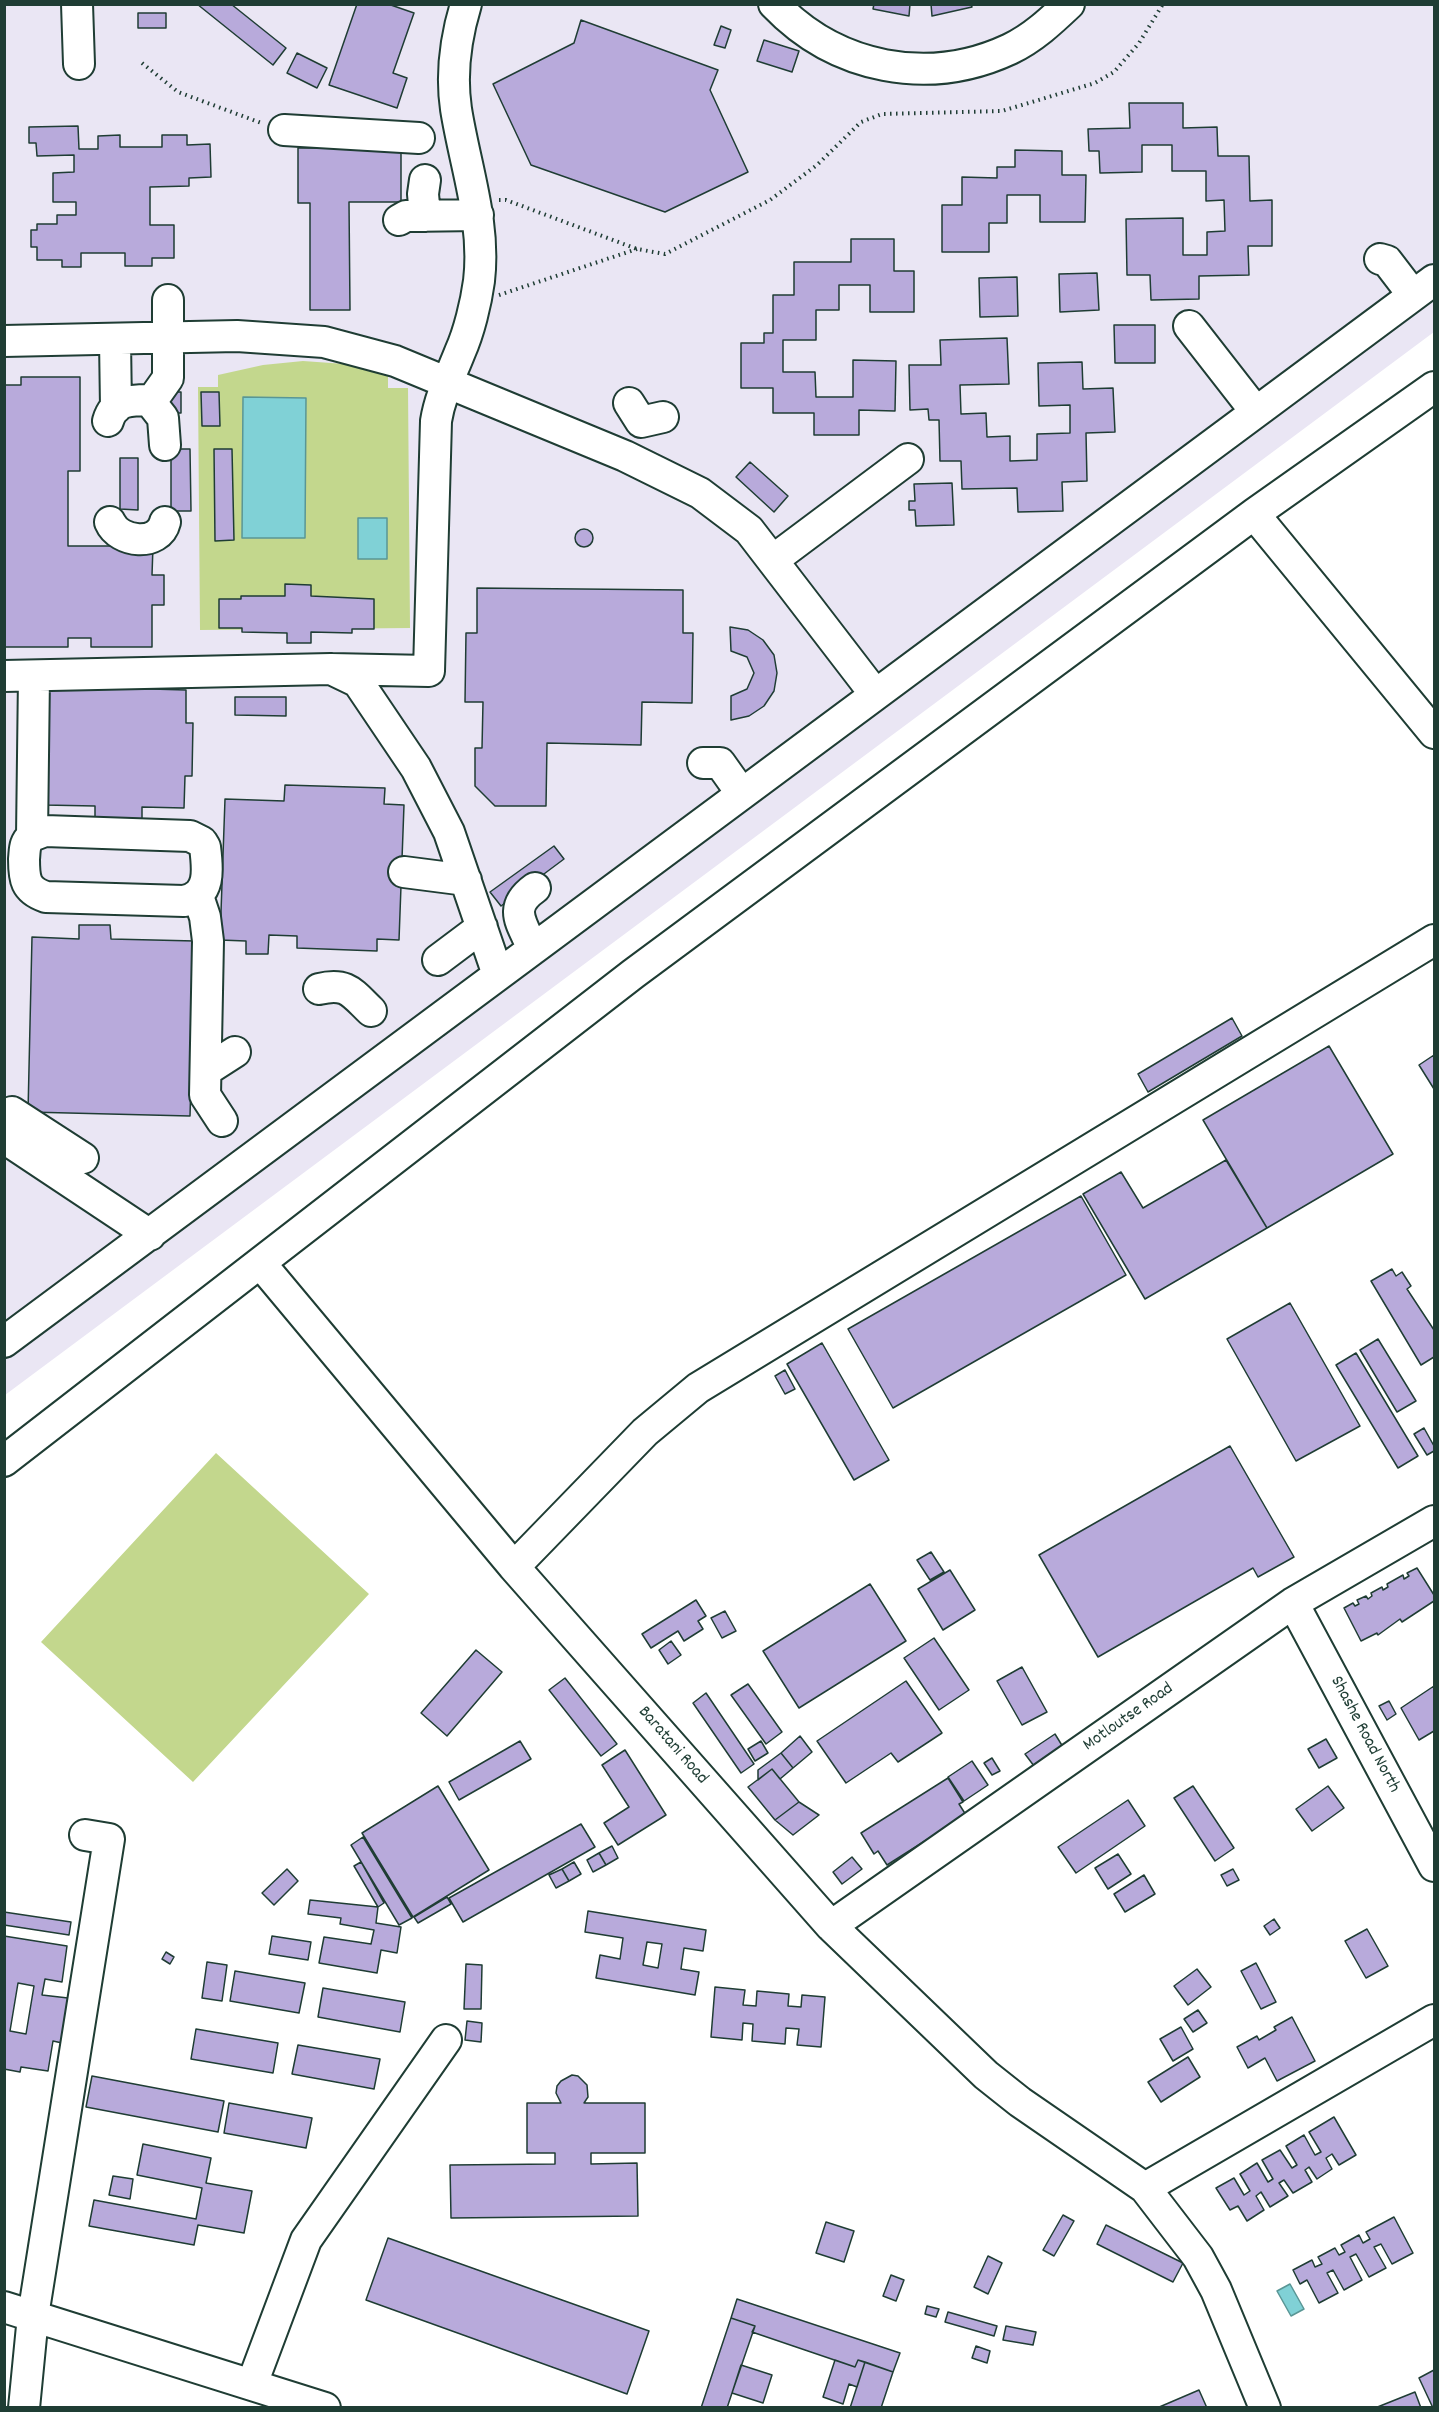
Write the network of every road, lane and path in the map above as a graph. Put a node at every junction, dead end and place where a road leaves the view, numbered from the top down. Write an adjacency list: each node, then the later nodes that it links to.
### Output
1 (77, 4): 7 (street)
2 (466, 4): 11 (street)
3 (774, 4): 4 (street)
4 (1069, 4)
5 (1163, 4): 12 (path)
6 (142, 63): 8 (path)
7 (79, 64)
8 (284, 130): 9 (street)
9 (419, 138)
10 (425, 180): 11 (street)
11 (477, 210): 12 (path); 16 (street)
12 (637, 249): 16 (path)
13 (1380, 259): 14 (street)
14 (1424, 287): 24 (street)
15 (168, 300): 18 (street)
16 (473, 304): 21 (street)
17 (1189, 326): 24 (street)
18 (168, 339): 19 (street); 21 (street); 23 (street)
19 (115, 340): 20 (street); 23 (street)
20 (4, 341)
21 (447, 382): 27 (street); 33 (street)
22 (1434, 387): 29 (street)
23 (151, 402): 26 (street)
24 (1256, 412): 35 (street)
25 (644, 414): 27 (street)
26 (165, 445)
27 (625, 456): 32 (street)
28 (908, 459): 32 (street)
29 (1254, 514): 36 (street); 56 (street)
30 (110, 522): 31 (street)
31 (165, 522)
32 (773, 560): 35 (street)
33 (331, 669): 34 (street); 41 (street)
34 (19, 676): 39 (street)
35 (875, 694): 38 (street)
36 (1434, 733)
37 (704, 763): 38 (street)
38 (742, 794): 46 (street)
39 (32, 836): 43 (street); 43 (street)
40 (404, 872): 41 (street)
41 (466, 880): 44 (street)
42 (534, 888): 46 (street)
43 (198, 896): 52 (street)
44 (482, 927): 47 (street); 48 (street)
45 (1434, 940): 60 (street)
46 (533, 949): 48 (street)
47 (438, 960)
48 (498, 975): 55 (street)
49 (319, 988): 50 (street)
50 (371, 1011)
51 (235, 1052): 52 (street)
52 (207, 1070): 53 (street)
53 (222, 1121)
54 (8, 1125): 55 (street)
55 (150, 1234): 57 (street)
56 (261, 1264): 58 (street); 60 (street, Baratani Road)
57 (4, 1342)
58 (4, 1461)
59 (1434, 1521): 61 (street, Motloutse Road)
60 (514, 1567): 64 (street, Baratani Road)
61 (1293, 1603): 63 (street, Shashe Road North); 64 (street, Motloutse Road)
62 (85, 1835): 69 (street)
63 (1434, 1866)
64 (831, 1926): 67 (street, Baratani Road)
65 (1434, 2020): 67 (street)
66 (446, 2040): 70 (street)
67 (1145, 2187): 74 (street, Baratani Road)
68 (4, 2307): 69 (street)
69 (33, 2316): 70 (street); 72 (street)
70 (252, 2384): 71 (street)
71 (294, 2402): 73 (street)
72 (24, 2408)
73 (325, 2408)
74 (1265, 2408)

